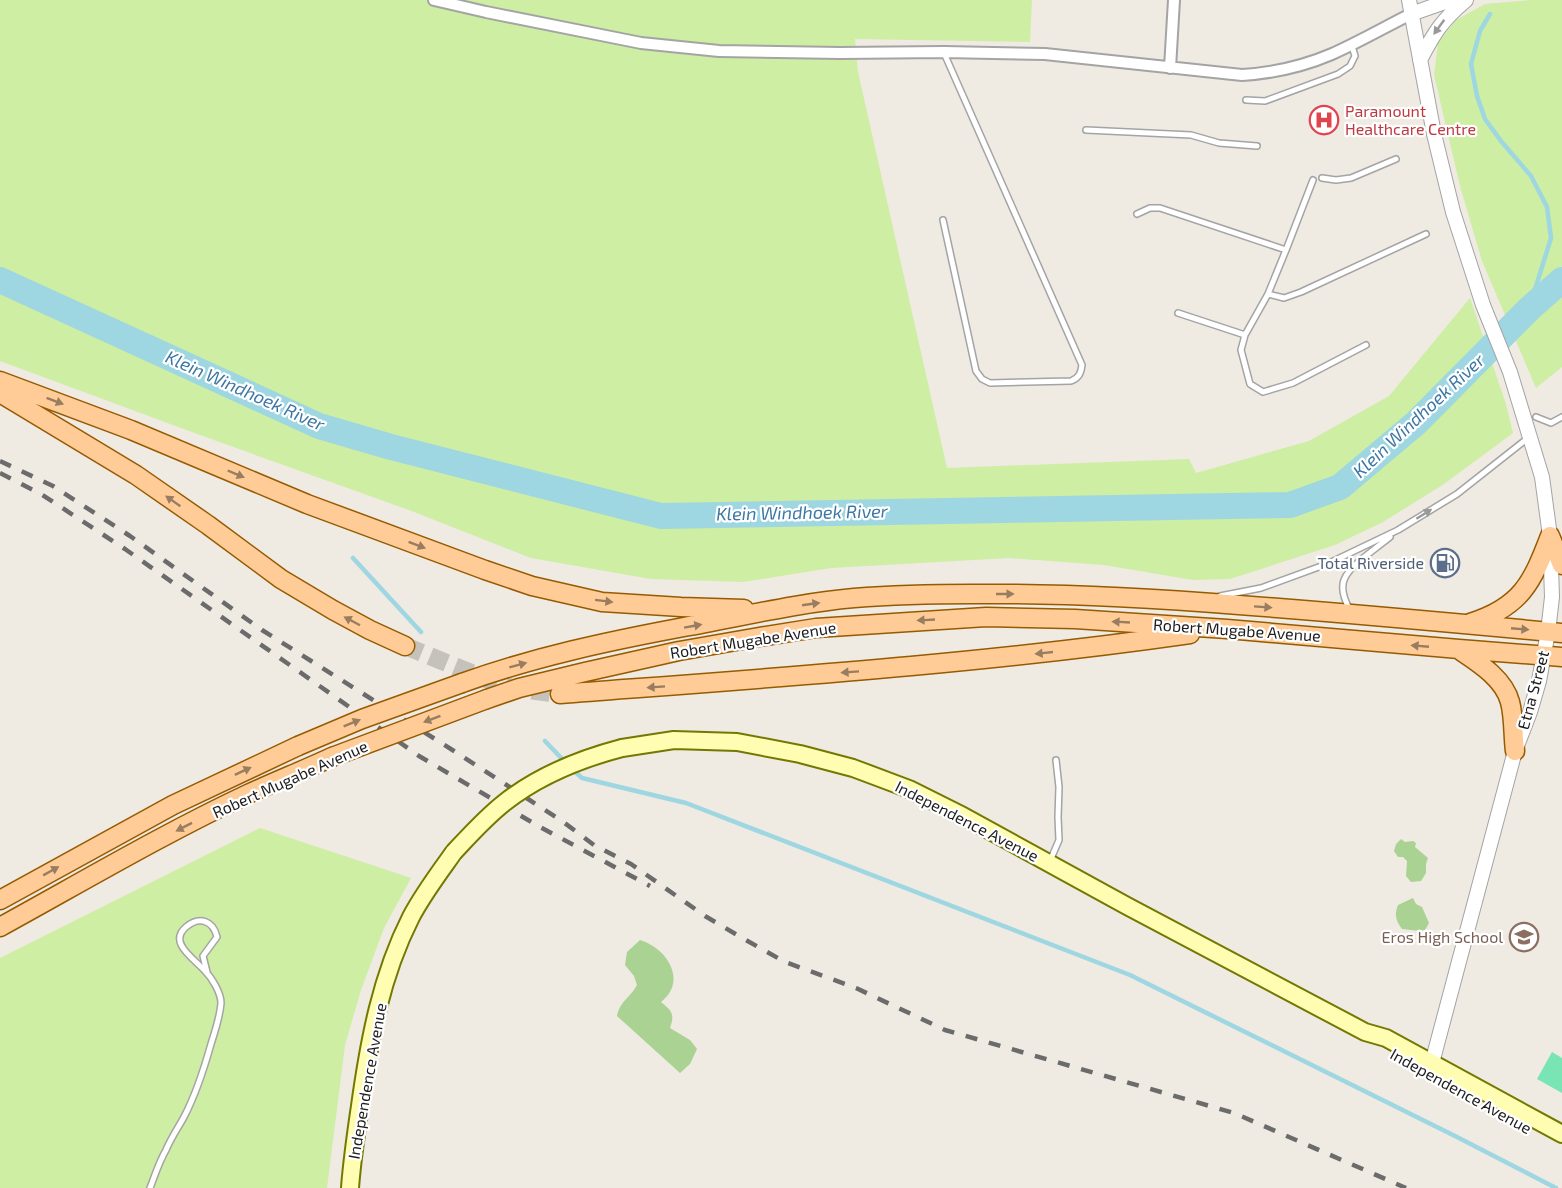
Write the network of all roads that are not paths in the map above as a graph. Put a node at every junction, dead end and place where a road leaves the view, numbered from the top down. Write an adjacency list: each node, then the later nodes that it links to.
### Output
1 (434, 0): 7 (street)
2 (1174, 0): 9 (street)
3 (1451, 0): 5 (street)
4 (1466, 0): 8 (street, one-way to 8)
5 (1410, 7): 6 (street); 8 (street, Etna Street)
6 (1351, 44): 9 (street); 10 (lane)
7 (944, 52): 9 (street); 17 (lane)
8 (1420, 60): 28 (street, Etna Street)
9 (1170, 68)
10 (1246, 100)
11 (1086, 130): 12 (lane)
12 (1257, 146)
13 (1396, 159): 14 (lane)
14 (1322, 178)
15 (1313, 180): 19 (lane)
16 (1137, 214): 19 (lane)
17 (943, 220)
18 (1426, 234): 20 (lane)
19 (1286, 250): 20 (lane)
20 (1268, 294): 22 (lane)
21 (1178, 313): 22 (lane)
22 (1245, 335): 23 (lane)
23 (1366, 345)
24 (0, 381): 33 (main road, one-way to 33)
25 (0, 393): 38 (main road, one-way to 25)
26 (1536, 417): 27 (lane)
27 (1562, 417)
28 (1530, 437): 29 (lane, one-way to 28); 30 (street, Etna Street)
29 (1398, 531): 32 (lane); 34 (lane)
30 (1550, 536): 31 (main road); 35 (main road); 37 (street, Etna Street)
31 (1562, 565)
32 (1195, 602): 33 (main road, Robert Mugabe Avenue, one-way to 32); 34 (main road, Robert Mugabe Avenue, one-way to 34)
33 (774, 610): 45 (main road, Robert Mugabe Avenue, one-way to 33, bridge)
34 (1353, 614): 35 (main road, Robert Mugabe Avenue)
35 (1458, 624): 37 (main road, Robert Mugabe Avenue, one-way to 37)
36 (1227, 628): 39 (main road, Robert Mugabe Avenue, one-way to 36); 41 (main road, one-way to 41); 46 (main road, Robert Mugabe Avenue, one-way to 46, bridge)
37 (1555, 632): 40 (street, Etna Street)
38 (405, 646)
39 (1459, 649): 40 (main road, Robert Mugabe Avenue); 42 (main road)
40 (1553, 656): 42 (street, Etna Street)
41 (560, 694)
42 (1515, 750): 48 (street, Etna Street)
43 (1056, 760): 44 (lane)
44 (1050, 863): 48 (main road, Independence Avenue); 52 (main road, Independence Avenue, bridge)
45 (0, 900)
46 (0, 927)
47 (207, 972): 47 (lane); 51 (lane)
48 (1430, 1069): 49 (main road, Independence Avenue); 50 (main road, Independence Avenue)
49 (1562, 1134)
50 (1562, 1142)
51 (150, 1188)
52 (350, 1188)

